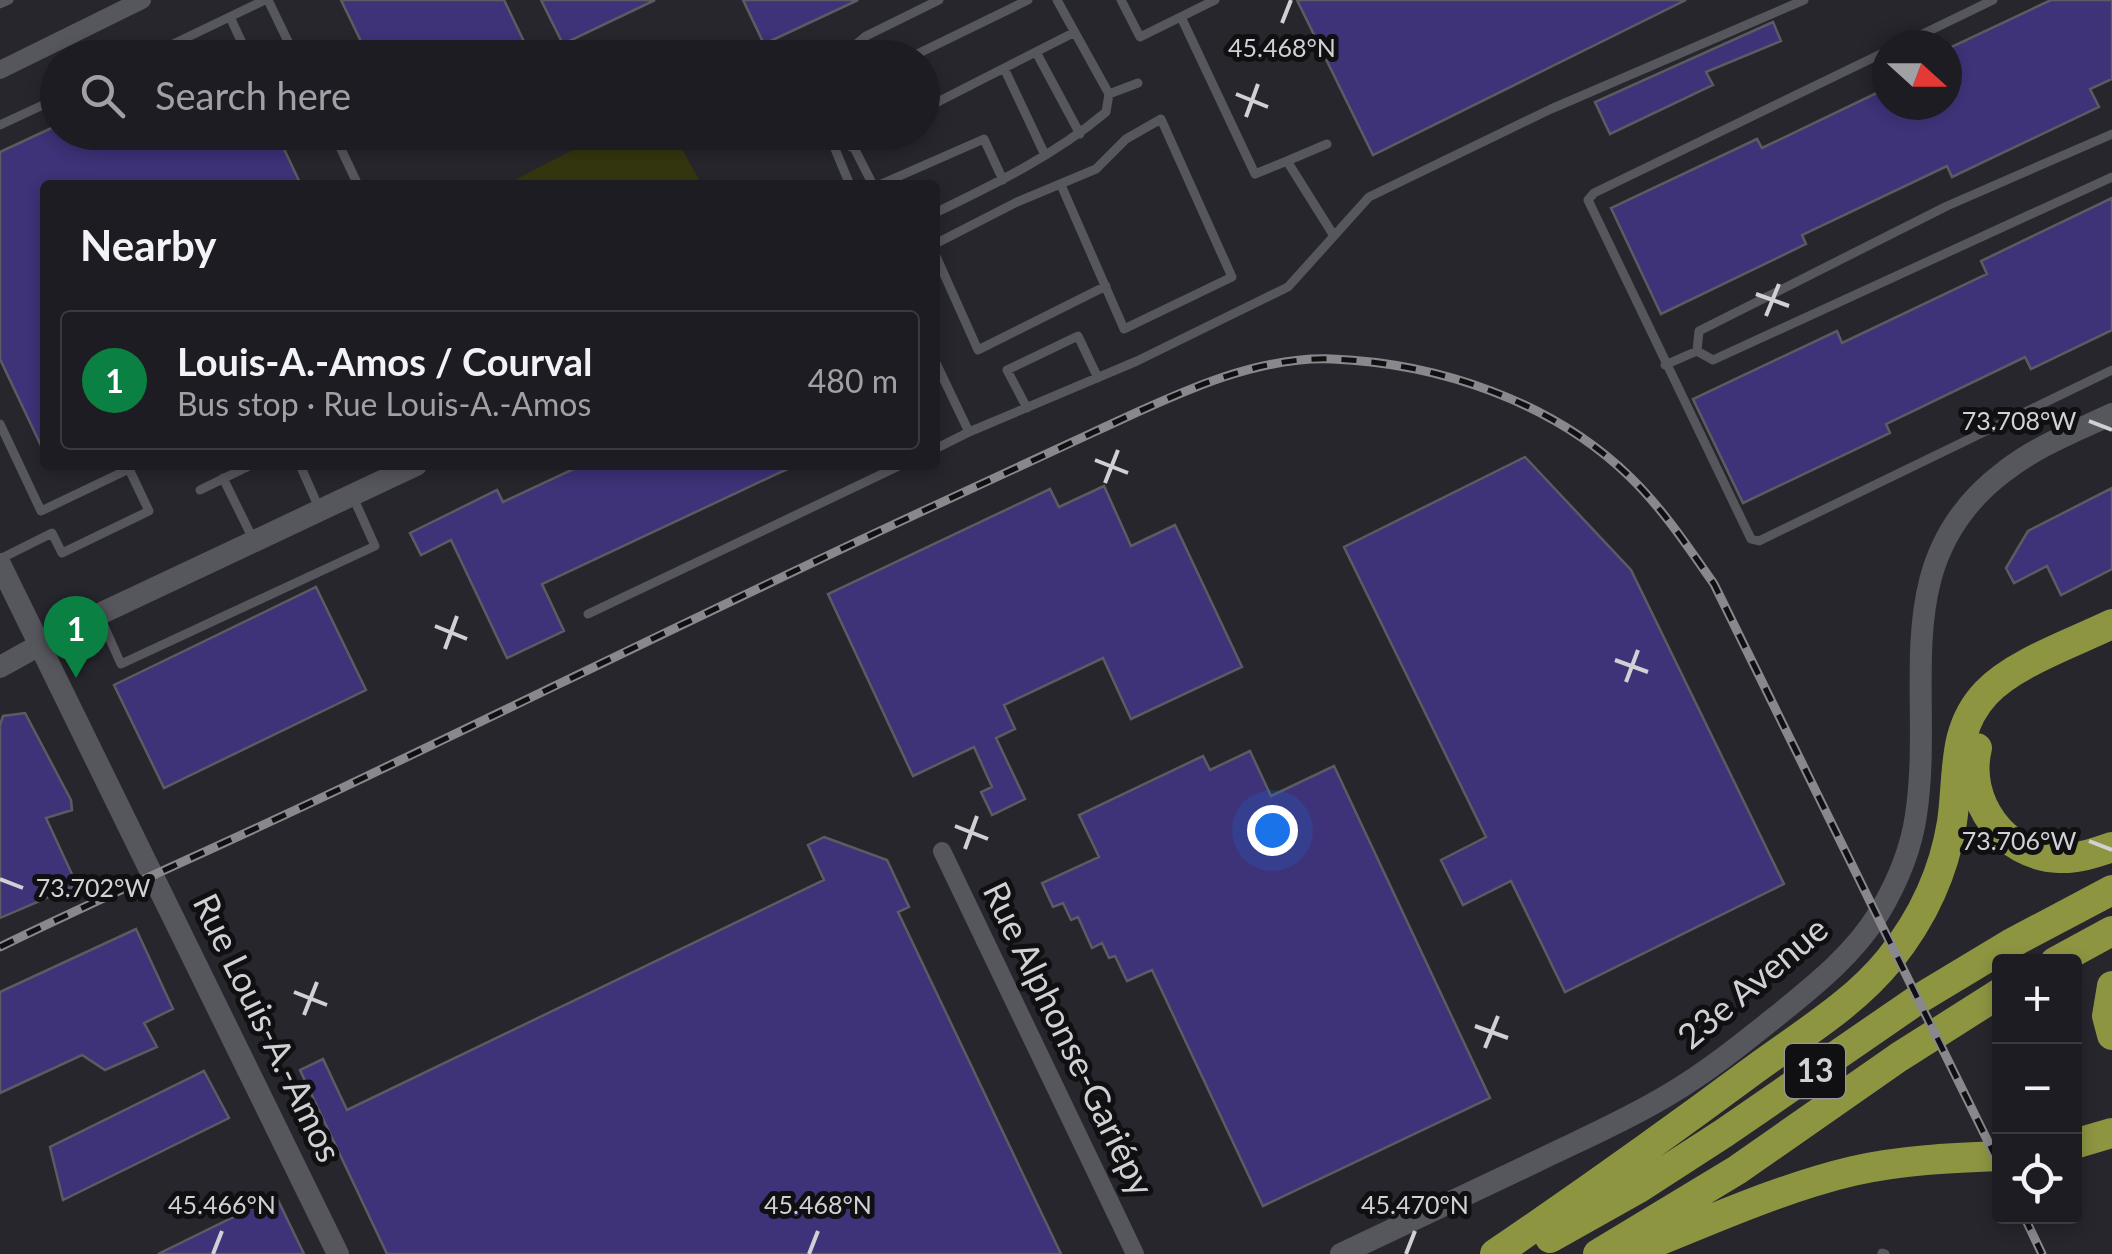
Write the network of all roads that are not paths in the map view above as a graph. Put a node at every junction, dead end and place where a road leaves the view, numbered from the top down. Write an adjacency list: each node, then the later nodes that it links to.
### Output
1 (8, 0): 11 (lane)
2 (142, 0): 16 (street)
3 (266, 0): 12 (lane); 19 (lane)
4 (940, 0): 20 (lane)
5 (1028, 0): 21 (lane)
6 (1057, 0): 15 (lane)
7 (1121, 0): 13 (lane)
8 (1215, 0): 13 (lane)
9 (1804, 0): 48 (lane)
10 (1993, 0): 14 (lane)
11 (0, 4)
12 (230, 16): 17 (lane); 18 (lane)
13 (1181, 17): 39 (lane)
14 (1931, 30)
15 (1074, 32): 23 (lane); 28 (lane)
16 (61, 40)
17 (181, 40)
18 (241, 40)
19 (287, 40)
20 (861, 40)
21 (940, 43)
22 (40, 50): 26 (street)
23 (1036, 52): 25 (lane); 32 (lane)
24 (1872, 59): 53 (lane)
25 (1004, 68): 29 (lane); 38 (lane)
26 (0, 70)
27 (1138, 83): 28 (lane)
28 (1109, 94): 32 (lane)
29 (940, 101)
30 (40, 106): 31 (lane)
31 (0, 125)
32 (1080, 134): 38 (lane)
33 (2112, 134): 52 (lane)
34 (1328, 144): 39 (lane)
35 (341, 150): 41 (lane)
36 (835, 150): 42 (lane)
37 (853, 150): 43 (lane)
38 (1044, 155): 45 (lane)
39 (1286, 162): 48 (lane)
40 (2112, 177): 52 (lane)
41 (356, 180)
42 (848, 180)
43 (873, 180)
44 (887, 180): 45 (lane)
45 (1003, 180): 47 (lane)
46 (1062, 184): 49 (lane); 51 (lane); 51 (lane)
47 (940, 211)
48 (1334, 236): 56 (lane)
49 (940, 241)
50 (940, 265): 51 (lane)
51 (1106, 286)
52 (1697, 350): 53 (lane)
53 (1665, 365): 54 (lane)
54 (2112, 370)
55 (940, 371): 60 (lane)
56 (1098, 378): 57 (lane); 57 (lane)
57 (1027, 408): 60 (lane)
58 (2112, 414): 95 (street, 23e Avenue)
59 (0, 424): 72 (lane)
60 (969, 432): 61 (lane)
61 (940, 446)
62 (127, 470): 72 (lane)
63 (129, 470): 73 (lane)
64 (240, 470): 68 (lane)
65 (302, 470): 71 (lane)
66 (405, 470): 70 (street)
67 (890, 470): 77 (lane)
68 (223, 478): 69 (lane); 74 (lane)
69 (200, 490)
70 (352, 495): 71 (street); 76 (lane)
71 (320, 510): 74 (street)
72 (41, 511): 73 (lane)
73 (52, 533): 75 (lane)
74 (254, 542): 76 (street)
75 (0, 562): 80 (street, Rue Louis-A.-Amos)
76 (99, 614): 80 (street)
77 (588, 614)
78 (2112, 624): 96 (highway)
79 (2112, 645): 82 (highway)
80 (40, 646): 81 (street); 93 (street, Rue Louis-A.-Amos)
81 (0, 667)
82 (2112, 847)
83 (942, 852): 94 (street, Rue Alphonse-Gariépy)
84 (2112, 890): 97 (highway, 13)
85 (2112, 931): 86 (highway)
86 (2070, 954)
87 (2112, 986): 89 (highway)
88 (1992, 998): 98 (highway, 13)
89 (2112, 1034)
90 (2112, 1133): 91 (highway)
91 (2082, 1142)
92 (1992, 1156): 99 (highway)
93 (338, 1254)
94 (1135, 1254)
95 (1341, 1254)
96 (1495, 1254)
97 (1518, 1254)
98 (1598, 1254)
99 (1626, 1254)

